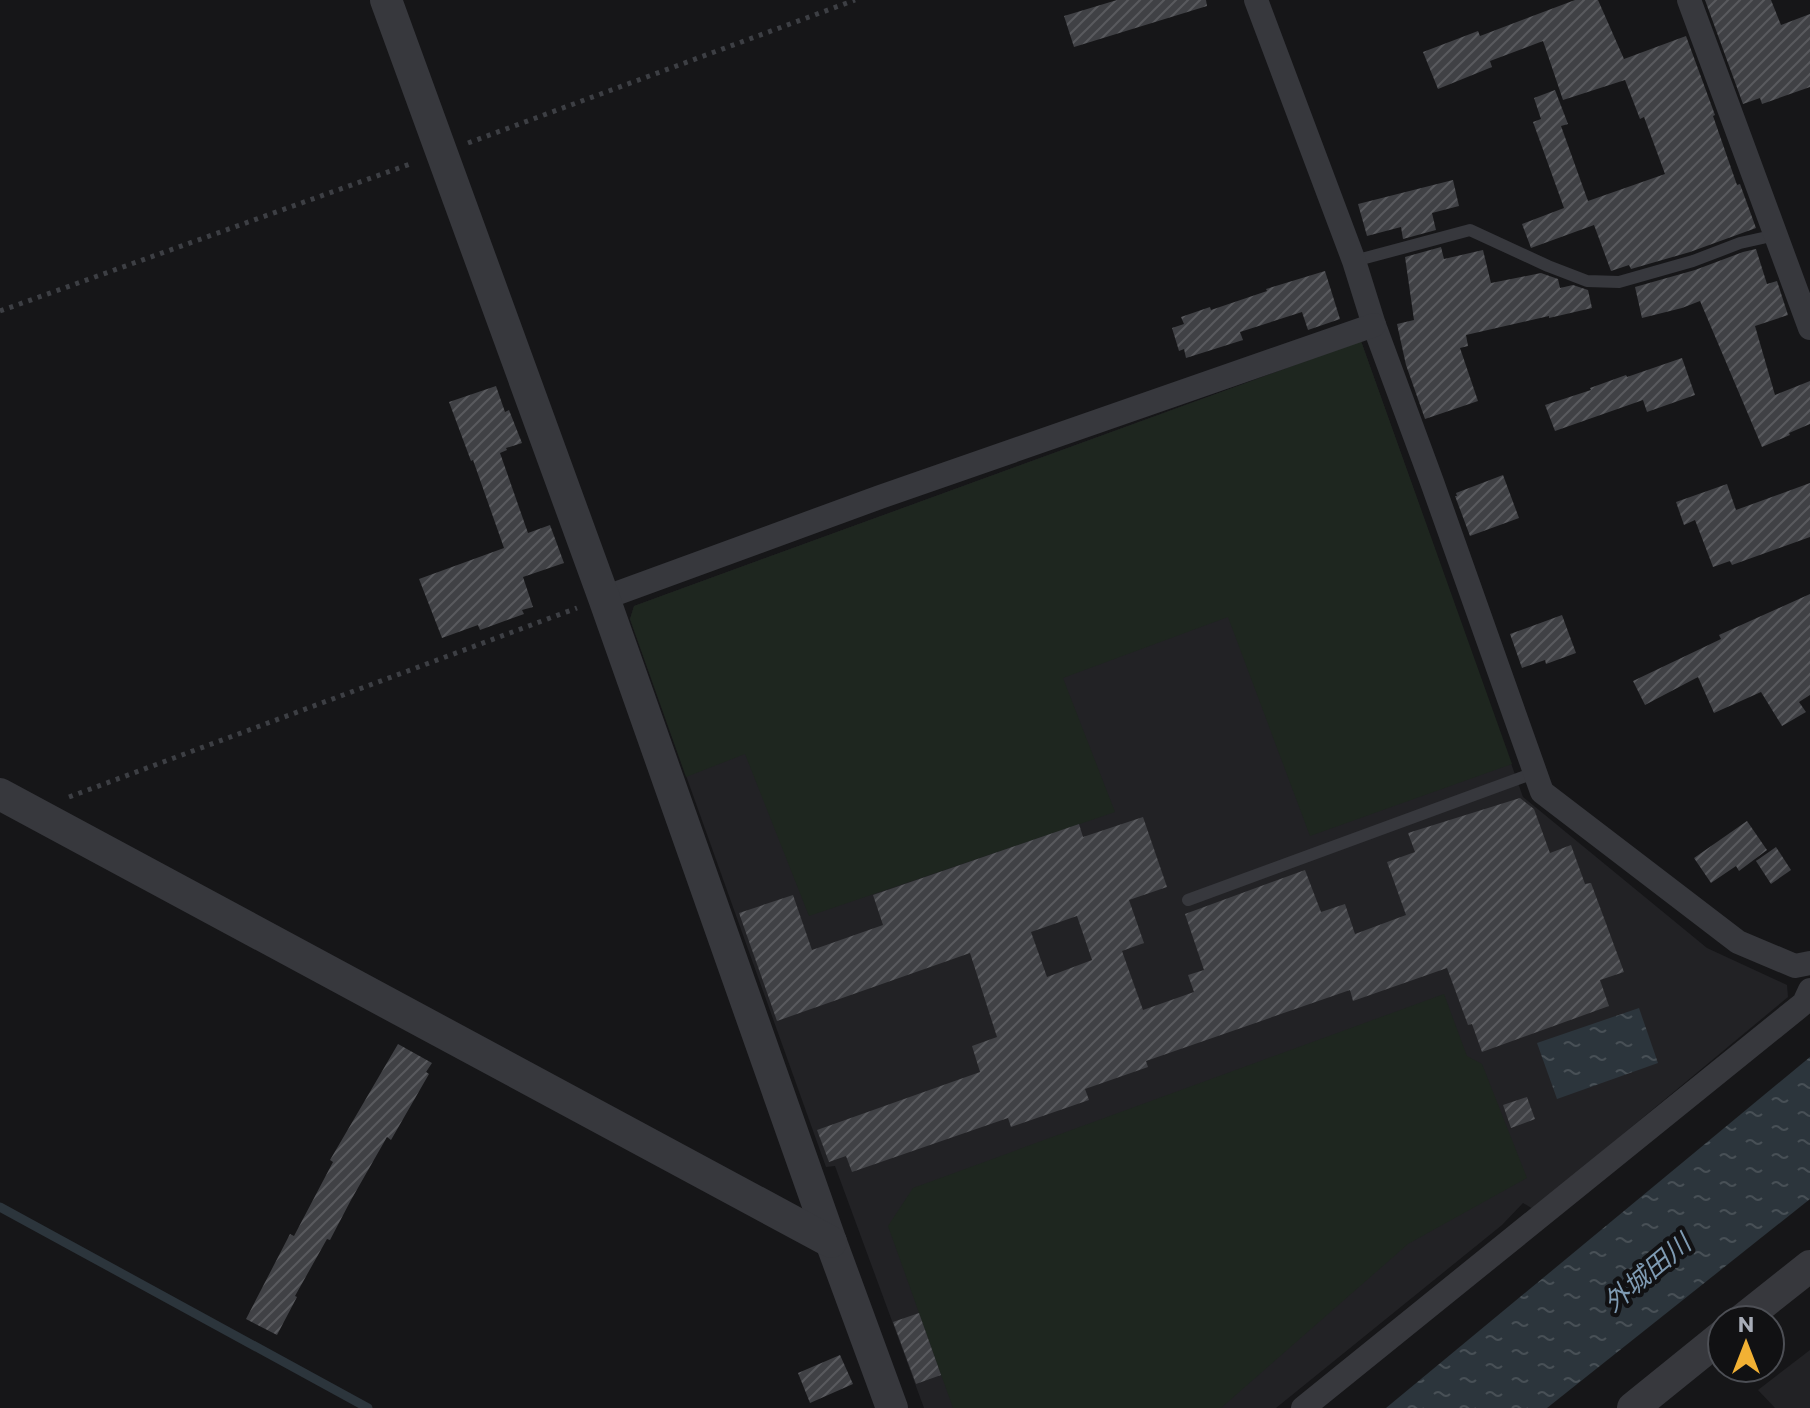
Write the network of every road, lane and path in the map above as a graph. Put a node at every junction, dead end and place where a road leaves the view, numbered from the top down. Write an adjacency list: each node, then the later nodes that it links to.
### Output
1 (386, 0): 5 (street)
2 (855, 0): 5 (path)
3 (1256, 0): 7 (street)
4 (1689, 0): 6 (street)
5 (442, 152): 8 (path); 11 (street)
6 (1776, 235): 7 (lane); 10 (street)
7 (1354, 261): 9 (street)
8 (0, 311)
9 (1374, 325): 11 (street); 12 (street)
10 (1810, 328)
11 (604, 598): 14 (path); 18 (street)
12 (1534, 773): 15 (lane); 16 (street)
13 (0, 794): 14 (street)
14 (31, 811): 18 (street)
15 (1188, 900)
16 (1810, 963)
17 (1810, 990): 23 (street)
18 (831, 1242): 22 (street)
19 (1810, 1266): 20 (street)
20 (1762, 1304)
21 (1706, 1349): 24 (street)
22 (892, 1408)
23 (1303, 1408)
24 (1633, 1408)

